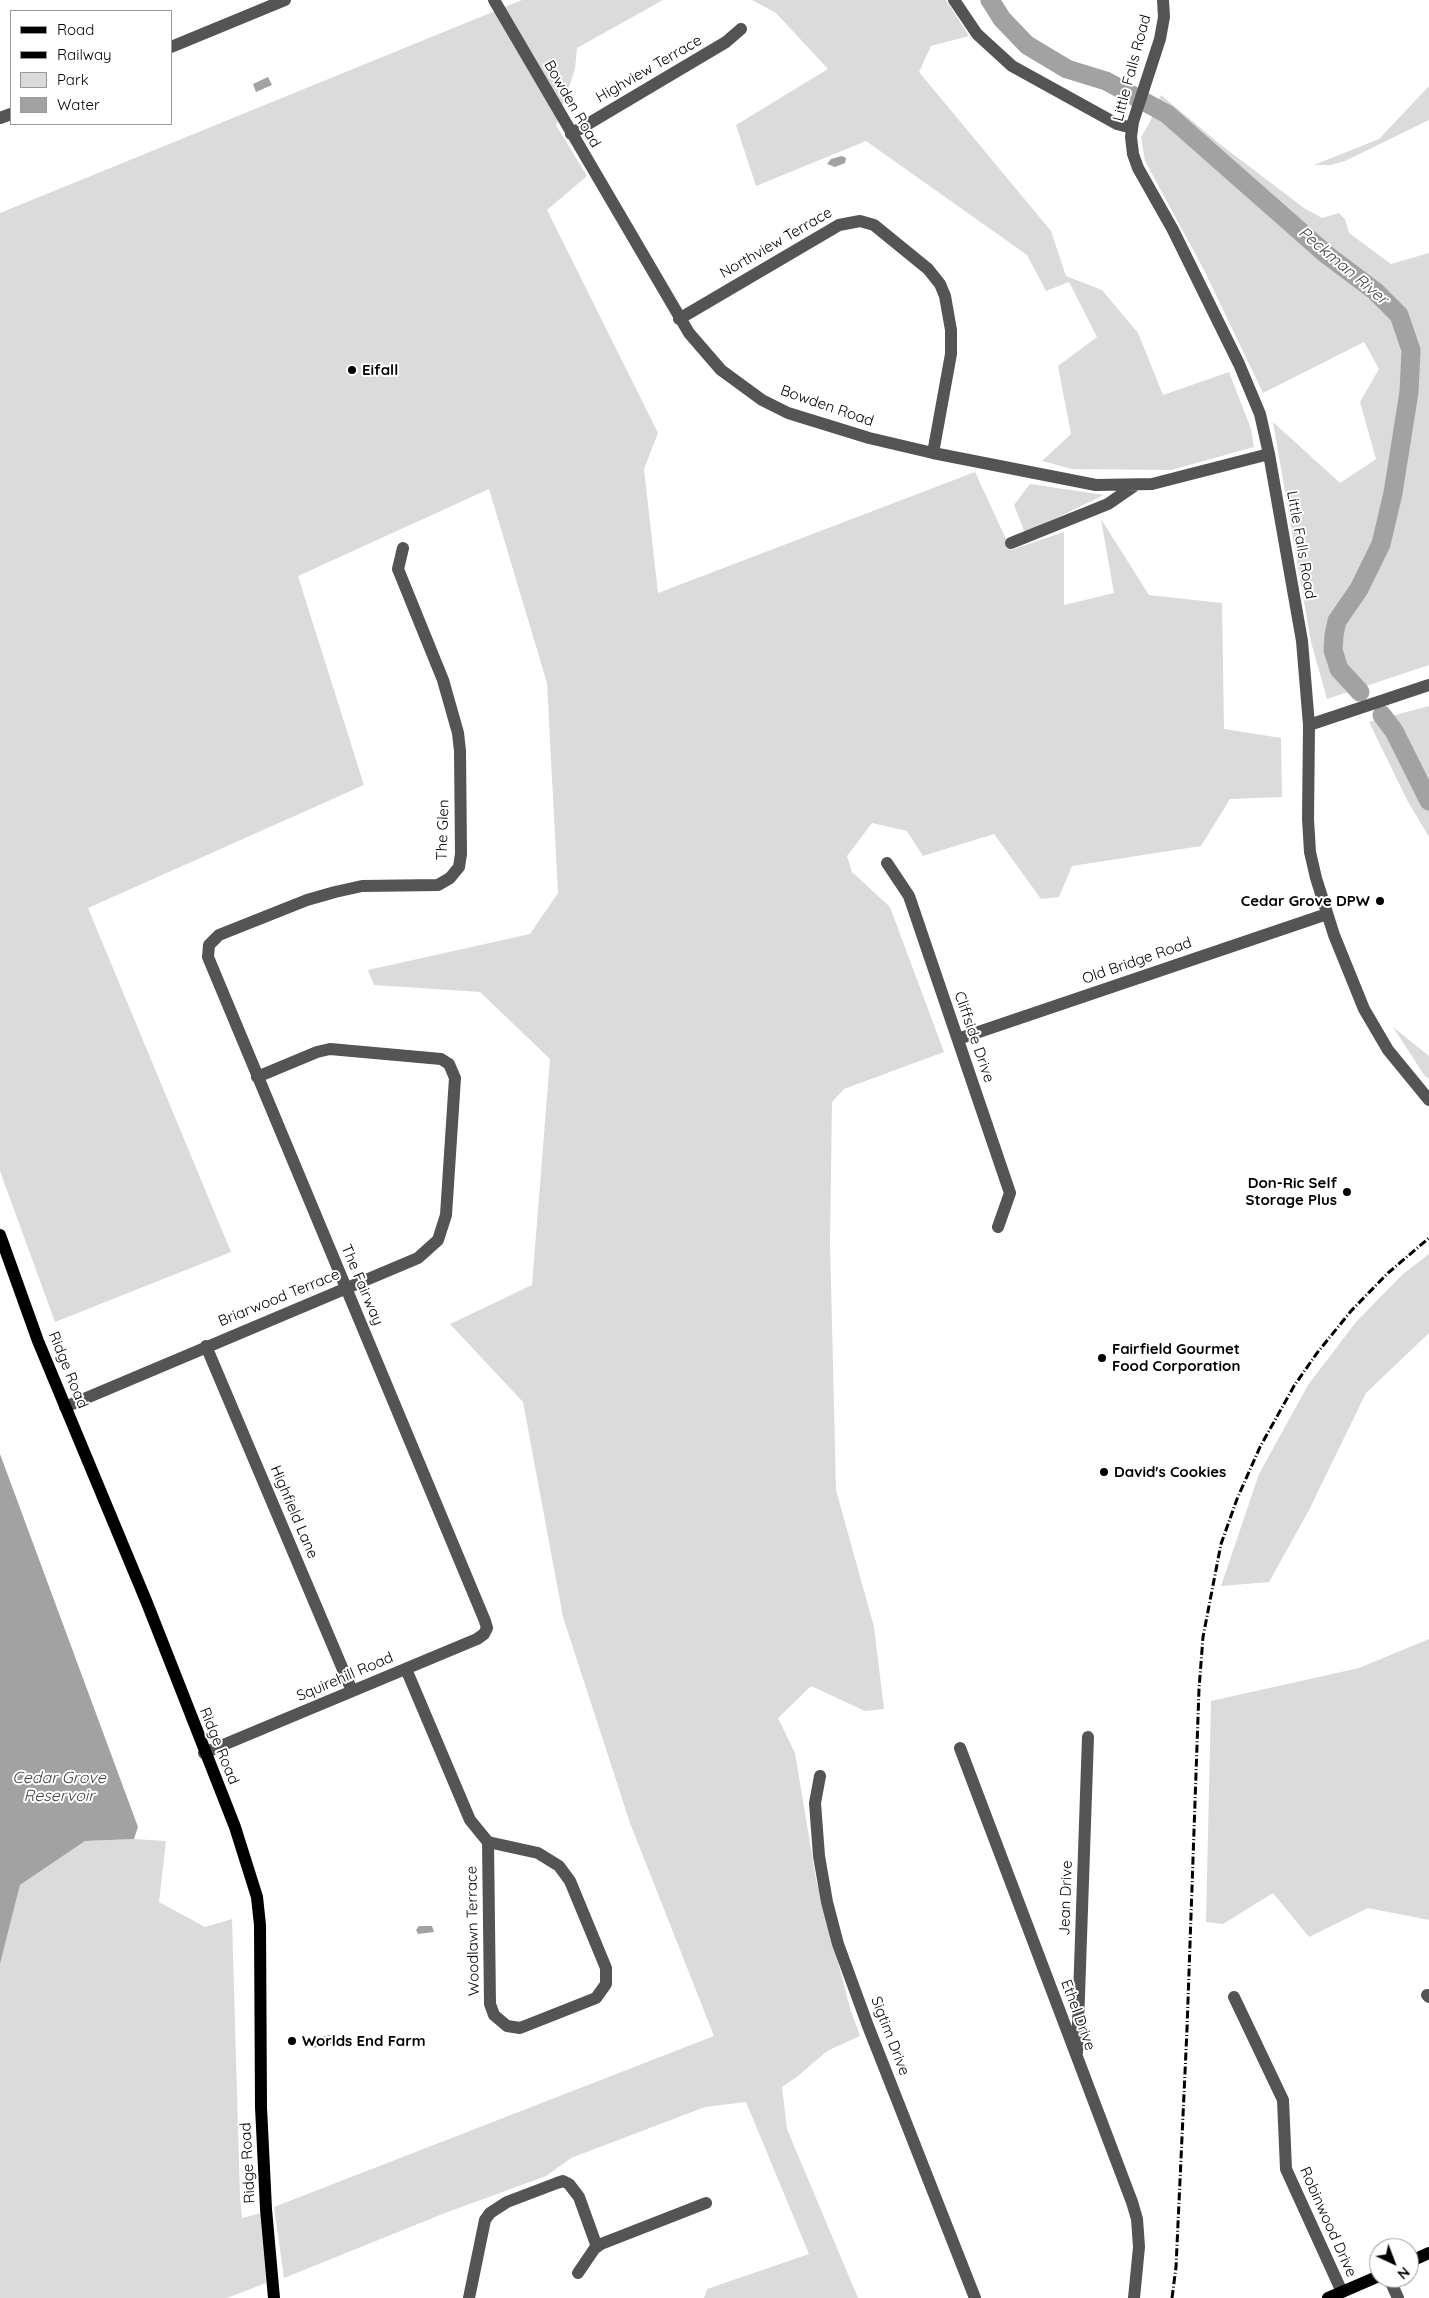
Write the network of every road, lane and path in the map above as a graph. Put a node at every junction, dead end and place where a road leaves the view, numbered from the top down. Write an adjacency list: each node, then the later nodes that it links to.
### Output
1 (285, 0): 6 (street)
2 (494, 0): 8 (street, Bowden Road)
3 (954, 0): 7 (street)
4 (1163, 0): 7 (street, Little Falls Road)
5 (741, 29): 8 (street, Highview Terrace)
6 (172, 47)
7 (1133, 122): 11 (street, Little Falls Road)
8 (571, 134): 9 (street, Bowden Road)
9 (679, 319): 10 (street, Bowden Road); 10 (street, Northview Terrace)
10 (933, 453): 12 (street, Bowden Road)
11 (1269, 454): 12 (street, Bowden Road); 16 (street, Little Falls Road)
12 (1134, 486): 13 (street)
13 (1012, 543)
14 (403, 548): 19 (street, The Glen)
15 (1429, 685): 16 (street)
16 (1309, 725): 18 (street, Little Falls Road)
17 (887, 863): 20 (street, Cliffside Drive)
18 (1327, 914): 20 (street, Old Bridge Road); 22 (street, Little Falls Road)
19 (210, 963): 21 (street, The Fairway)
20 (958, 1039): 23 (street, Cliffside Drive)
21 (257, 1077): 25 (street, The Fairway); 25 (street, Briarwood Terrace)
22 (1429, 1100)
23 (998, 1227)
24 (0, 1235): 27 (main road, Ridge Road)
25 (346, 1288): 26 (street, Briarwood Terrace); 28 (street, The Fairway)
26 (206, 1346): 27 (street, Briarwood Terrace); 30 (street, Highfield Lane)
27 (64, 1407): 33 (main road, Ridge Road)
28 (486, 1621): 29 (street, Squirehill Road)
29 (406, 1668): 30 (street, Squirehill Road); 35 (street)
30 (352, 1691): 33 (street, Squirehill Road)
31 (1088, 1737): 37 (street, Jean Drive)
32 (960, 1748): 37 (street, Ethel Drive)
33 (204, 1753): 43 (main road, Ridge Road)
34 (820, 1776): 45 (street, Sigtim Drive)
35 (488, 1842): 35 (street, Woodlawn Terrace)
36 (1234, 1996): 42 (street, Robinwood Drive)
37 (1077, 2060): 46 (street, Ethel Drive)
38 (706, 2203): 39 (street)
39 (597, 2247): 40 (street); 44 (street)
40 (578, 2273)
41 (1369, 2280): 42 (main road)
42 (1342, 2292): 47 (main road)
43 (274, 2298)
44 (469, 2298)
45 (975, 2298)
46 (1134, 2298)
47 (1328, 2298)

